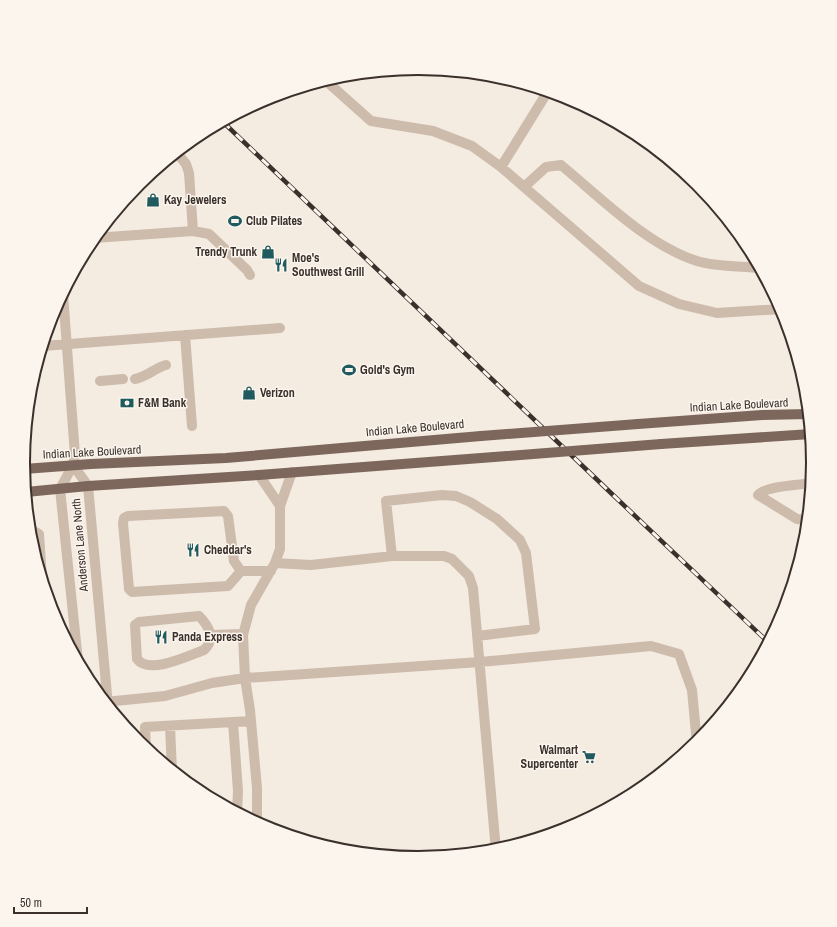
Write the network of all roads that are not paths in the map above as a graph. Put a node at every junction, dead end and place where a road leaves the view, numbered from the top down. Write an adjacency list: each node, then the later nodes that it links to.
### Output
1 (331, 85): 4 (street)
2 (545, 97): 4 (street)
3 (180, 157): 6 (street)
4 (501, 167): 5 (street)
5 (524, 187): 8 (street); 11 (street)
6 (192, 231): 7 (street); 9 (street)
7 (103, 237)
8 (754, 268)
9 (250, 275)
10 (64, 306): 14 (street)
11 (775, 309)
12 (280, 328): 13 (street)
13 (185, 335): 14 (street); 21 (street)
14 (67, 345): 15 (street); 23 (street)
15 (49, 346)
16 (166, 366): 18 (street)
17 (123, 379): 19 (street)
18 (134, 379)
19 (100, 381)
20 (804, 414): 23 (main road, Indian Lake Boulevard, bridge)
21 (192, 426)
22 (806, 434): 25 (main road, bridge)
23 (73, 465): 24 (main road, Indian Lake Boulevard); 28 (street, Anderson Lane North); 29 (street, Anderson Lane North)
24 (30, 468)
25 (292, 472): 26 (main road); 31 (street)
26 (260, 475): 28 (main road); 31 (street)
27 (806, 484): 32 (street)
28 (88, 486): 29 (main road); 44 (street, Anderson Lane North)
29 (60, 489): 30 (main road); 41 (street, Anderson Lane North)
30 (31, 492)
31 (280, 506): 36 (street)
32 (803, 520)
33 (36, 532): 34 (street)
34 (40, 552)
35 (392, 556): 36 (street); 40 (street); 40 (street)
36 (273, 567): 37 (street); 38 (street)
37 (241, 570): 37 (street)
38 (243, 634): 39 (street); 43 (street)
39 (211, 635): 39 (street)
40 (477, 636): 42 (street)
41 (77, 648)
42 (480, 662): 43 (street); 49 (street); 54 (street)
43 (244, 678): 45 (street); 46 (street)
44 (106, 695)
45 (112, 702)
46 (251, 721): 47 (street); 53 (street)
47 (233, 722): 48 (street); 52 (street)
48 (170, 726): 50 (street); 51 (street)
49 (697, 734)
50 (146, 740)
51 (172, 764)
52 (237, 807)
53 (257, 816)
54 (495, 845)

